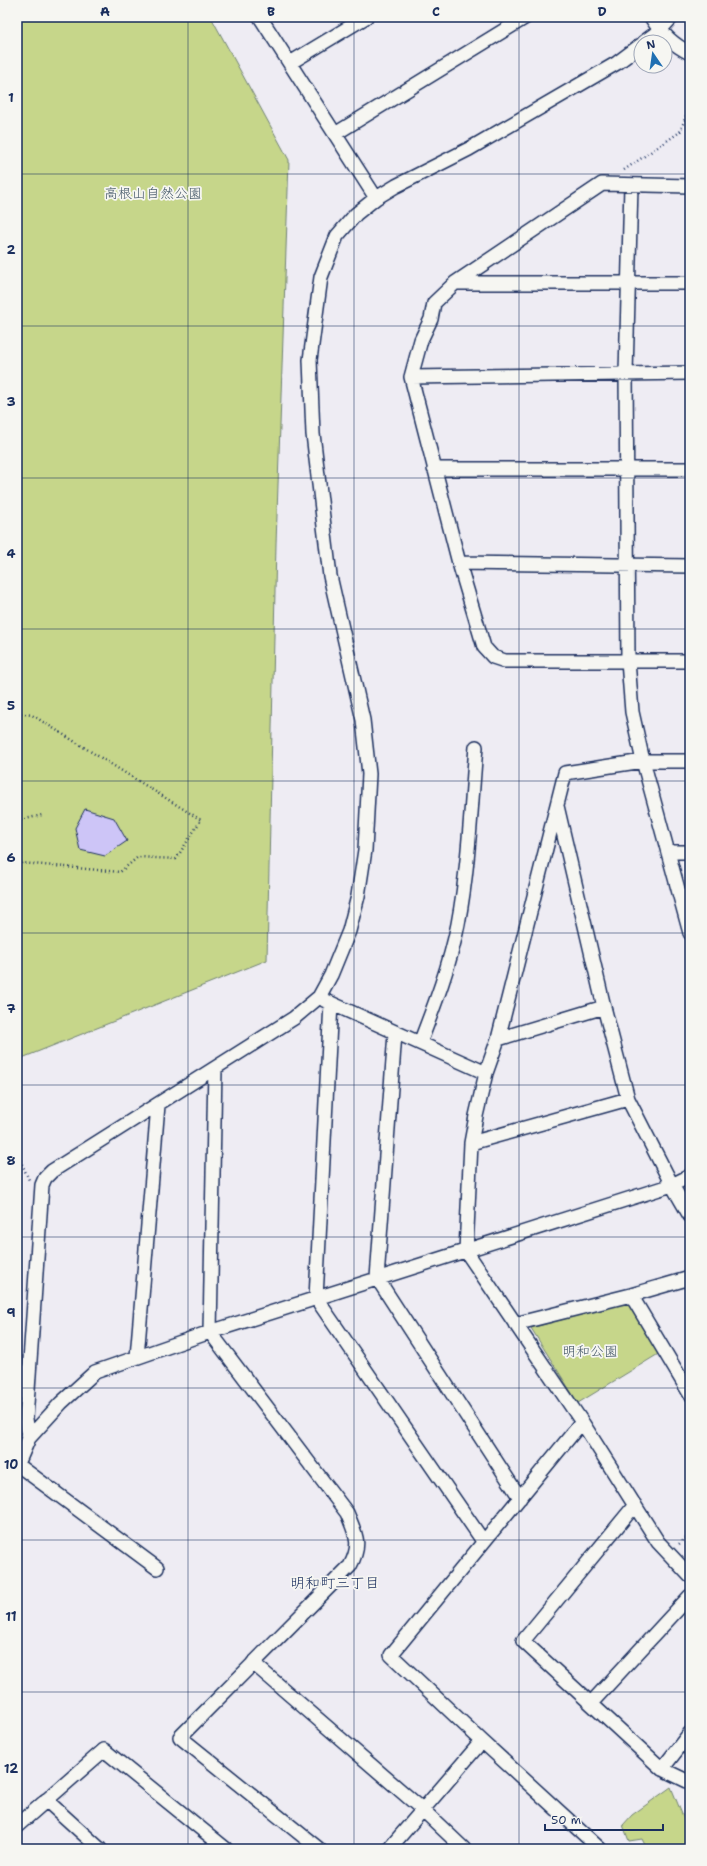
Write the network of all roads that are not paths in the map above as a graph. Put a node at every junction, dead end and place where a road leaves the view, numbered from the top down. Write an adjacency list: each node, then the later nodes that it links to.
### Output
1 (260, 17): 10 (street)
2 (366, 17): 10 (street)
3 (526, 17): 11 (street)
4 (651, 17): 6 (street)
5 (672, 17): 6 (street)
6 (659, 31): 7 (street); 9 (street)
7 (655, 34)
8 (633, 51): 14 (street)
9 (690, 53)
10 (290, 63): 11 (street)
11 (335, 134): 14 (street)
12 (630, 186): 13 (street); 15 (street); 16 (street)
13 (690, 186)
14 (376, 198): 36 (street)
15 (455, 283): 16 (street); 20 (street)
16 (629, 283): 17 (street); 18 (street)
17 (690, 283)
18 (626, 373): 19 (street); 20 (street); 23 (street)
19 (690, 373)
20 (411, 377): 21 (street)
21 (434, 469): 23 (street); 24 (street)
22 (690, 469): 23 (street)
23 (627, 470): 25 (street)
24 (459, 563): 25 (street); 27 (street)
25 (627, 565): 26 (street); 27 (street)
26 (690, 566)
27 (628, 661): 28 (street); 30 (street)
28 (690, 661)
29 (476, 747): 41 (street)
30 (643, 761): 31 (street); 32 (street); 33 (street)
31 (690, 761)
32 (557, 804): 38 (street); 40 (street)
33 (668, 852): 34 (street); 35 (street)
34 (690, 852)
35 (690, 933)
36 (319, 997): 37 (street); 42 (street)
37 (331, 1003): 39 (street); 54 (street)
38 (604, 1007): 40 (street); 44 (street)
39 (395, 1033): 41 (street); 51 (street)
40 (498, 1039): 43 (street)
41 (420, 1043): 43 (street)
42 (215, 1068): 45 (street); 56 (street)
43 (486, 1073): 46 (street)
44 (628, 1099): 46 (street); 48 (street)
45 (158, 1105): 57 (street); 60 (street)
46 (471, 1143): 50 (street)
47 (690, 1176): 48 (street)
48 (672, 1185): 49 (street); 50 (street)
49 (690, 1216)
50 (466, 1251): 51 (street); 55 (street)
51 (377, 1278): 54 (street); 62 (street)
52 (690, 1278): 53 (street)
53 (631, 1295): 55 (street); 58 (street)
54 (316, 1298): 56 (street); 64 (street)
55 (515, 1324): 59 (street)
56 (210, 1332): 57 (street); 68 (street)
57 (137, 1357): 60 (street)
58 (690, 1394)
59 (582, 1422): 62 (street); 63 (street)
60 (29, 1438): 61 (street)
61 (17, 1466): 65 (street)
62 (520, 1498): 64 (street)
63 (635, 1505): 66 (street); 69 (street)
64 (483, 1541): 71 (street)
65 (157, 1568)
66 (690, 1576)
67 (690, 1596): 69 (street)
68 (253, 1663): 75 (street); 79 (street)
69 (592, 1702): 72 (street)
70 (690, 1733): 72 (street)
71 (482, 1741): 75 (street); 82 (street)
72 (662, 1769): 73 (street)
73 (690, 1781)
74 (46, 1800): 76 (street); 77 (street); 78 (street)
75 (423, 1810): 80 (street); 81 (street)
76 (17, 1826)
77 (100, 1849)
78 (226, 1849)
79 (319, 1849)
80 (389, 1849)
81 (464, 1849)
82 (600, 1849)

